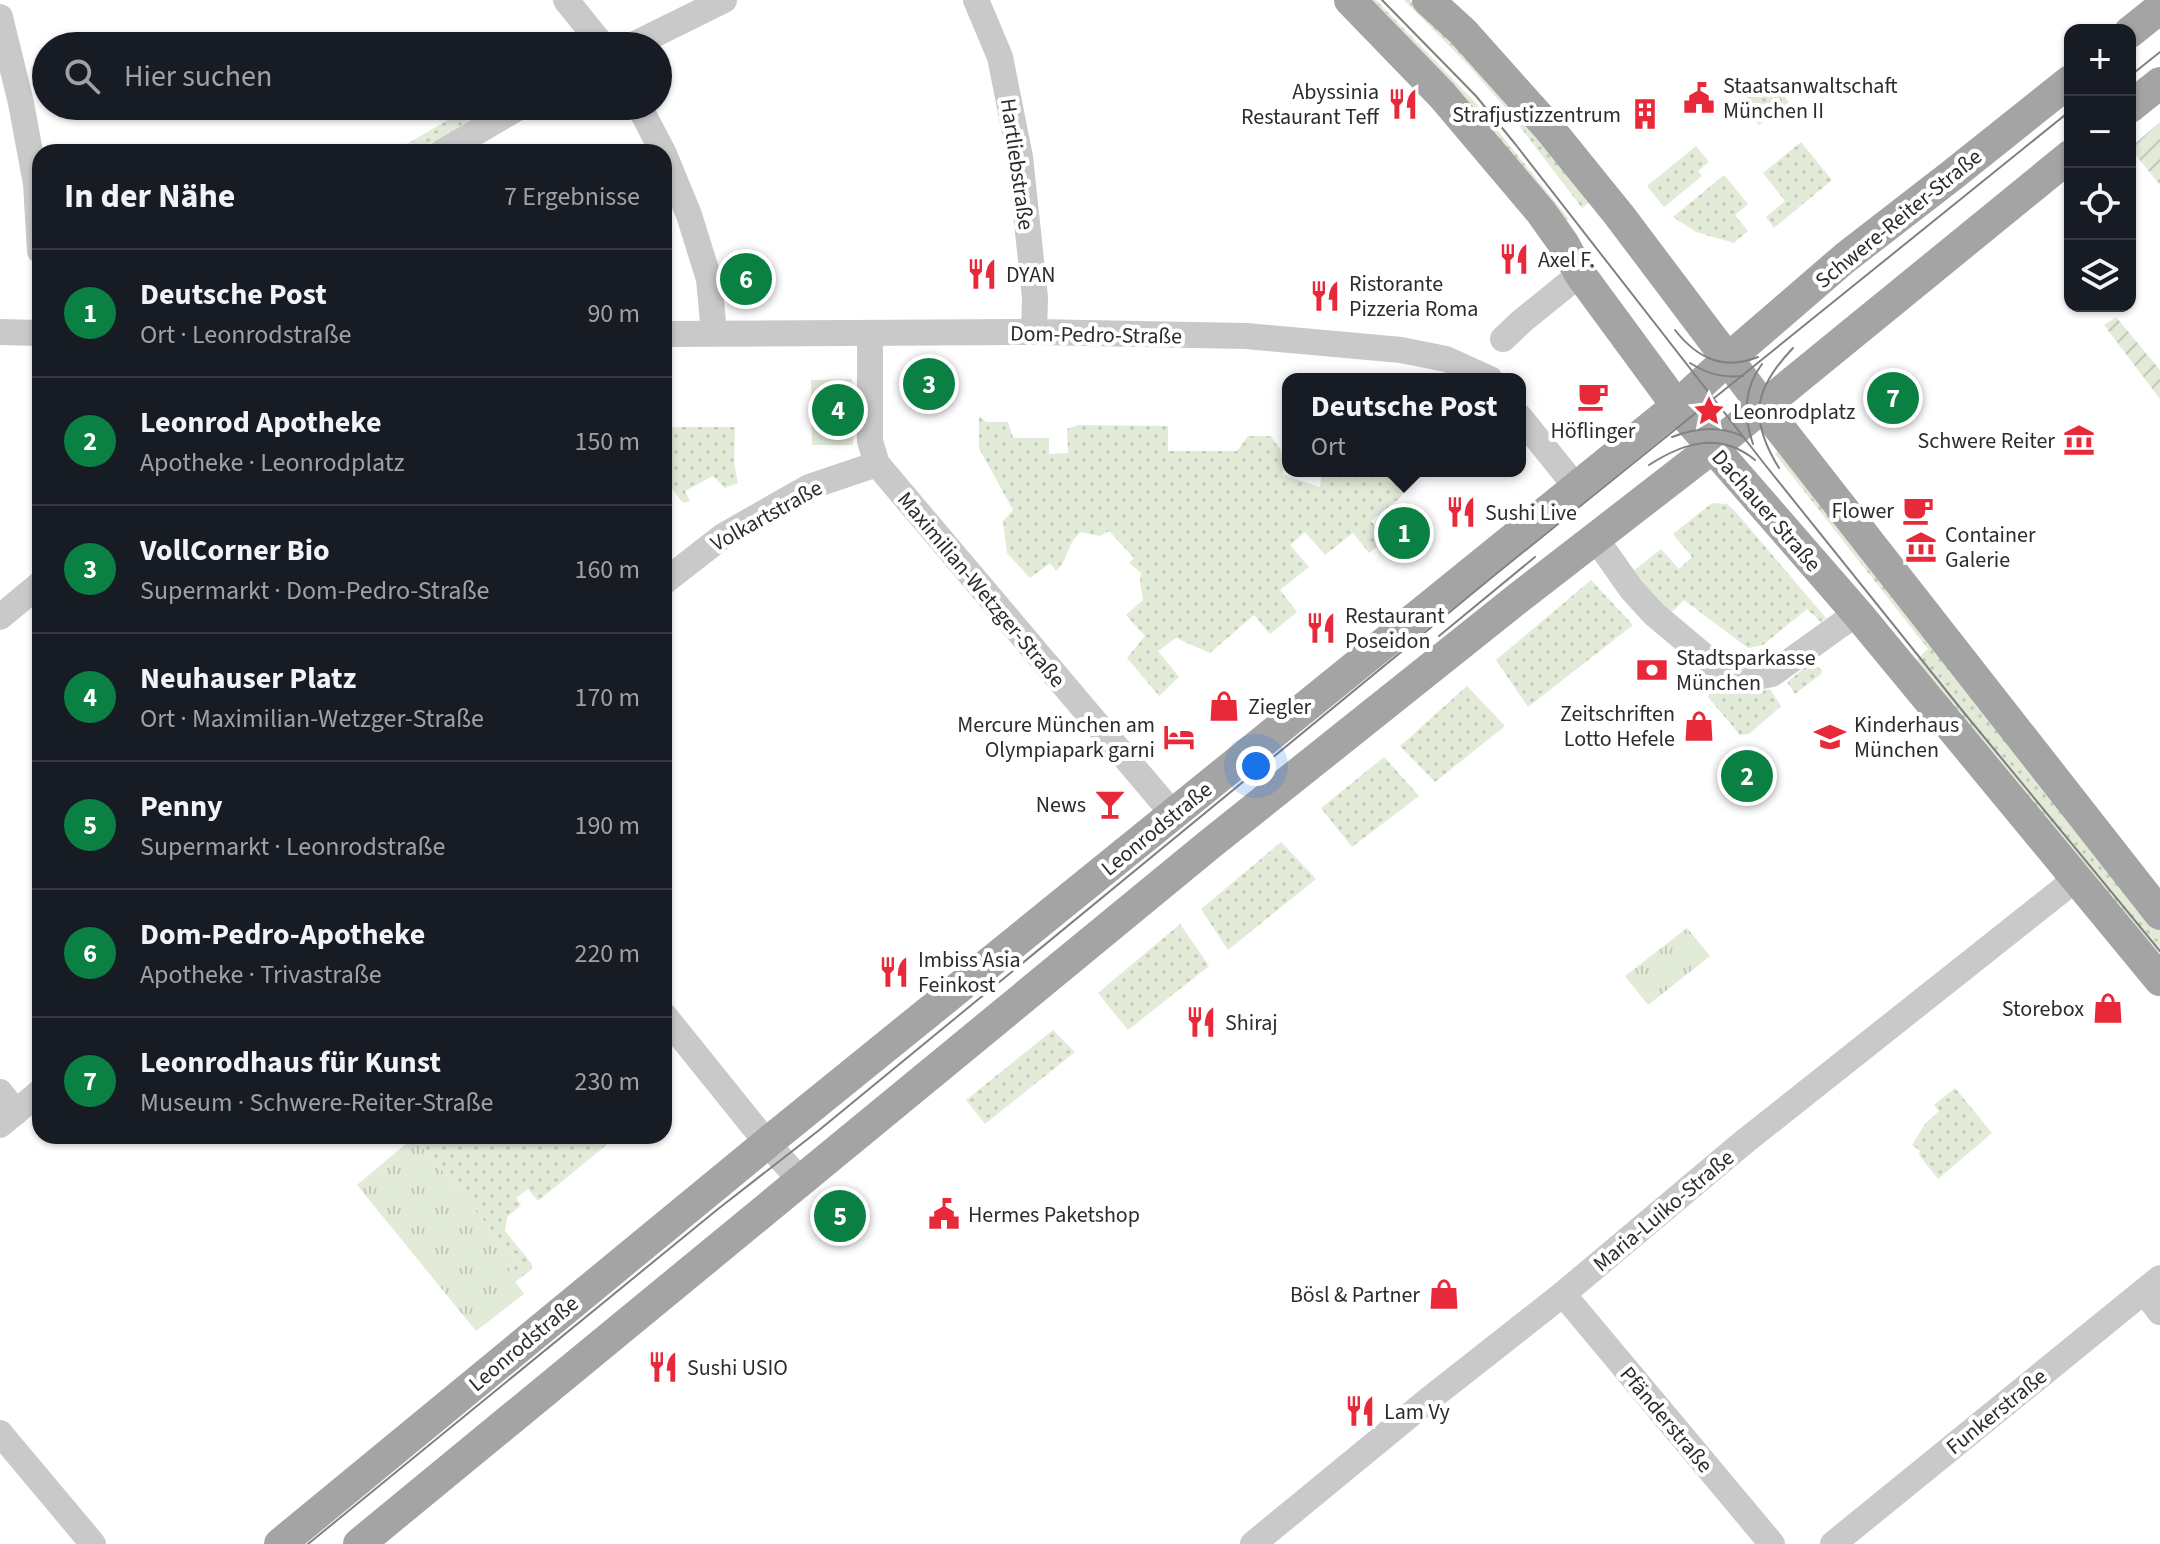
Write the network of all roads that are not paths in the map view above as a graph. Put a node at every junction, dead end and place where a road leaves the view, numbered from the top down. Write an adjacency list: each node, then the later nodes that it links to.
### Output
1 (566, 0): 9 (street)
2 (724, 0): 10 (street)
3 (976, 0): 23 (street, Hartliebstraße)
4 (1350, 0): 21 (main road, Dachauer Straße)
5 (1428, 0): 28 (main road)
6 (2160, 8): 8 (main road)
7 (0, 17): 19 (street)
8 (2136, 27)
9 (592, 32)
10 (659, 32)
11 (2160, 83): 13 (main road)
12 (2064, 86): 28 (main road, Schwere-Reiter-Straße)
13 (2136, 102)
14 (497, 120): 16 (street)
15 (646, 120): 17 (street)
16 (456, 144)
17 (659, 144)
18 (2064, 161): 32 (main road)
19 (32, 162)
20 (672, 173): 25 (street)
21 (1580, 274): 30 (street, Dom-Pedro-Straße); 31 (main road, Dachauer Straße)
22 (0, 332): 24 (street)
23 (1034, 332): 26 (street, Dom-Pedro-Straße); 29 (street, Dom-Pedro-Straße)
24 (32, 333)
25 (714, 333): 26 (street, Dom-Pedro-Straße); 27 (street, Dom-Pedro-Straße)
26 (870, 333): 35 (street)
27 (672, 334)
28 (1729, 358): 31 (main road, Leonrodstraße); 32 (main road)
29 (1476, 373)
30 (1491, 373)
31 (1677, 406): 34 (main road, Dachauer Straße); 36 (main road, Leonrodstraße)
32 (1763, 406): 34 (main road); 44 (main road)
33 (1526, 424): 36 (street)
34 (1713, 447): 37 (main road); 40 (main road, Dachauer Straße)
35 (877, 464): 38 (street, Volkartstraße); 42 (street, Maximilian-Wetzger-Straße)
36 (1576, 487): 42 (main road, Leonrodstraße)
37 (1596, 539): 40 (street); 50 (main road)
38 (672, 576)
39 (32, 591): 41 (street)
40 (1857, 613): 43 (main road, Dachauer Straße)
41 (0, 617)
42 (1173, 814): 49 (main road, Leonrodstraße)
43 (2074, 877): 45 (main road, Dachauer Straße); 52 (street, Maria-Luiko-Straße)
44 (2160, 914)
45 (2160, 980)
46 (672, 1025): 49 (street)
47 (32, 1096): 48 (street)
48 (5, 1110)
49 (767, 1143): 50 (street); 56 (main road, Leonrodstraße)
50 (801, 1181): 57 (main road)
51 (2152, 1284): 53 (street); 60 (street, Funkerstraße)
52 (1563, 1294): 58 (street, Maria-Luiko-Straße); 59 (street, Pfänderstraße)
53 (2160, 1312)
54 (0, 1433): 55 (street)
55 (93, 1544)
56 (280, 1544)
57 (359, 1544)
58 (1253, 1544)
59 (1772, 1544)
60 (1833, 1544)

